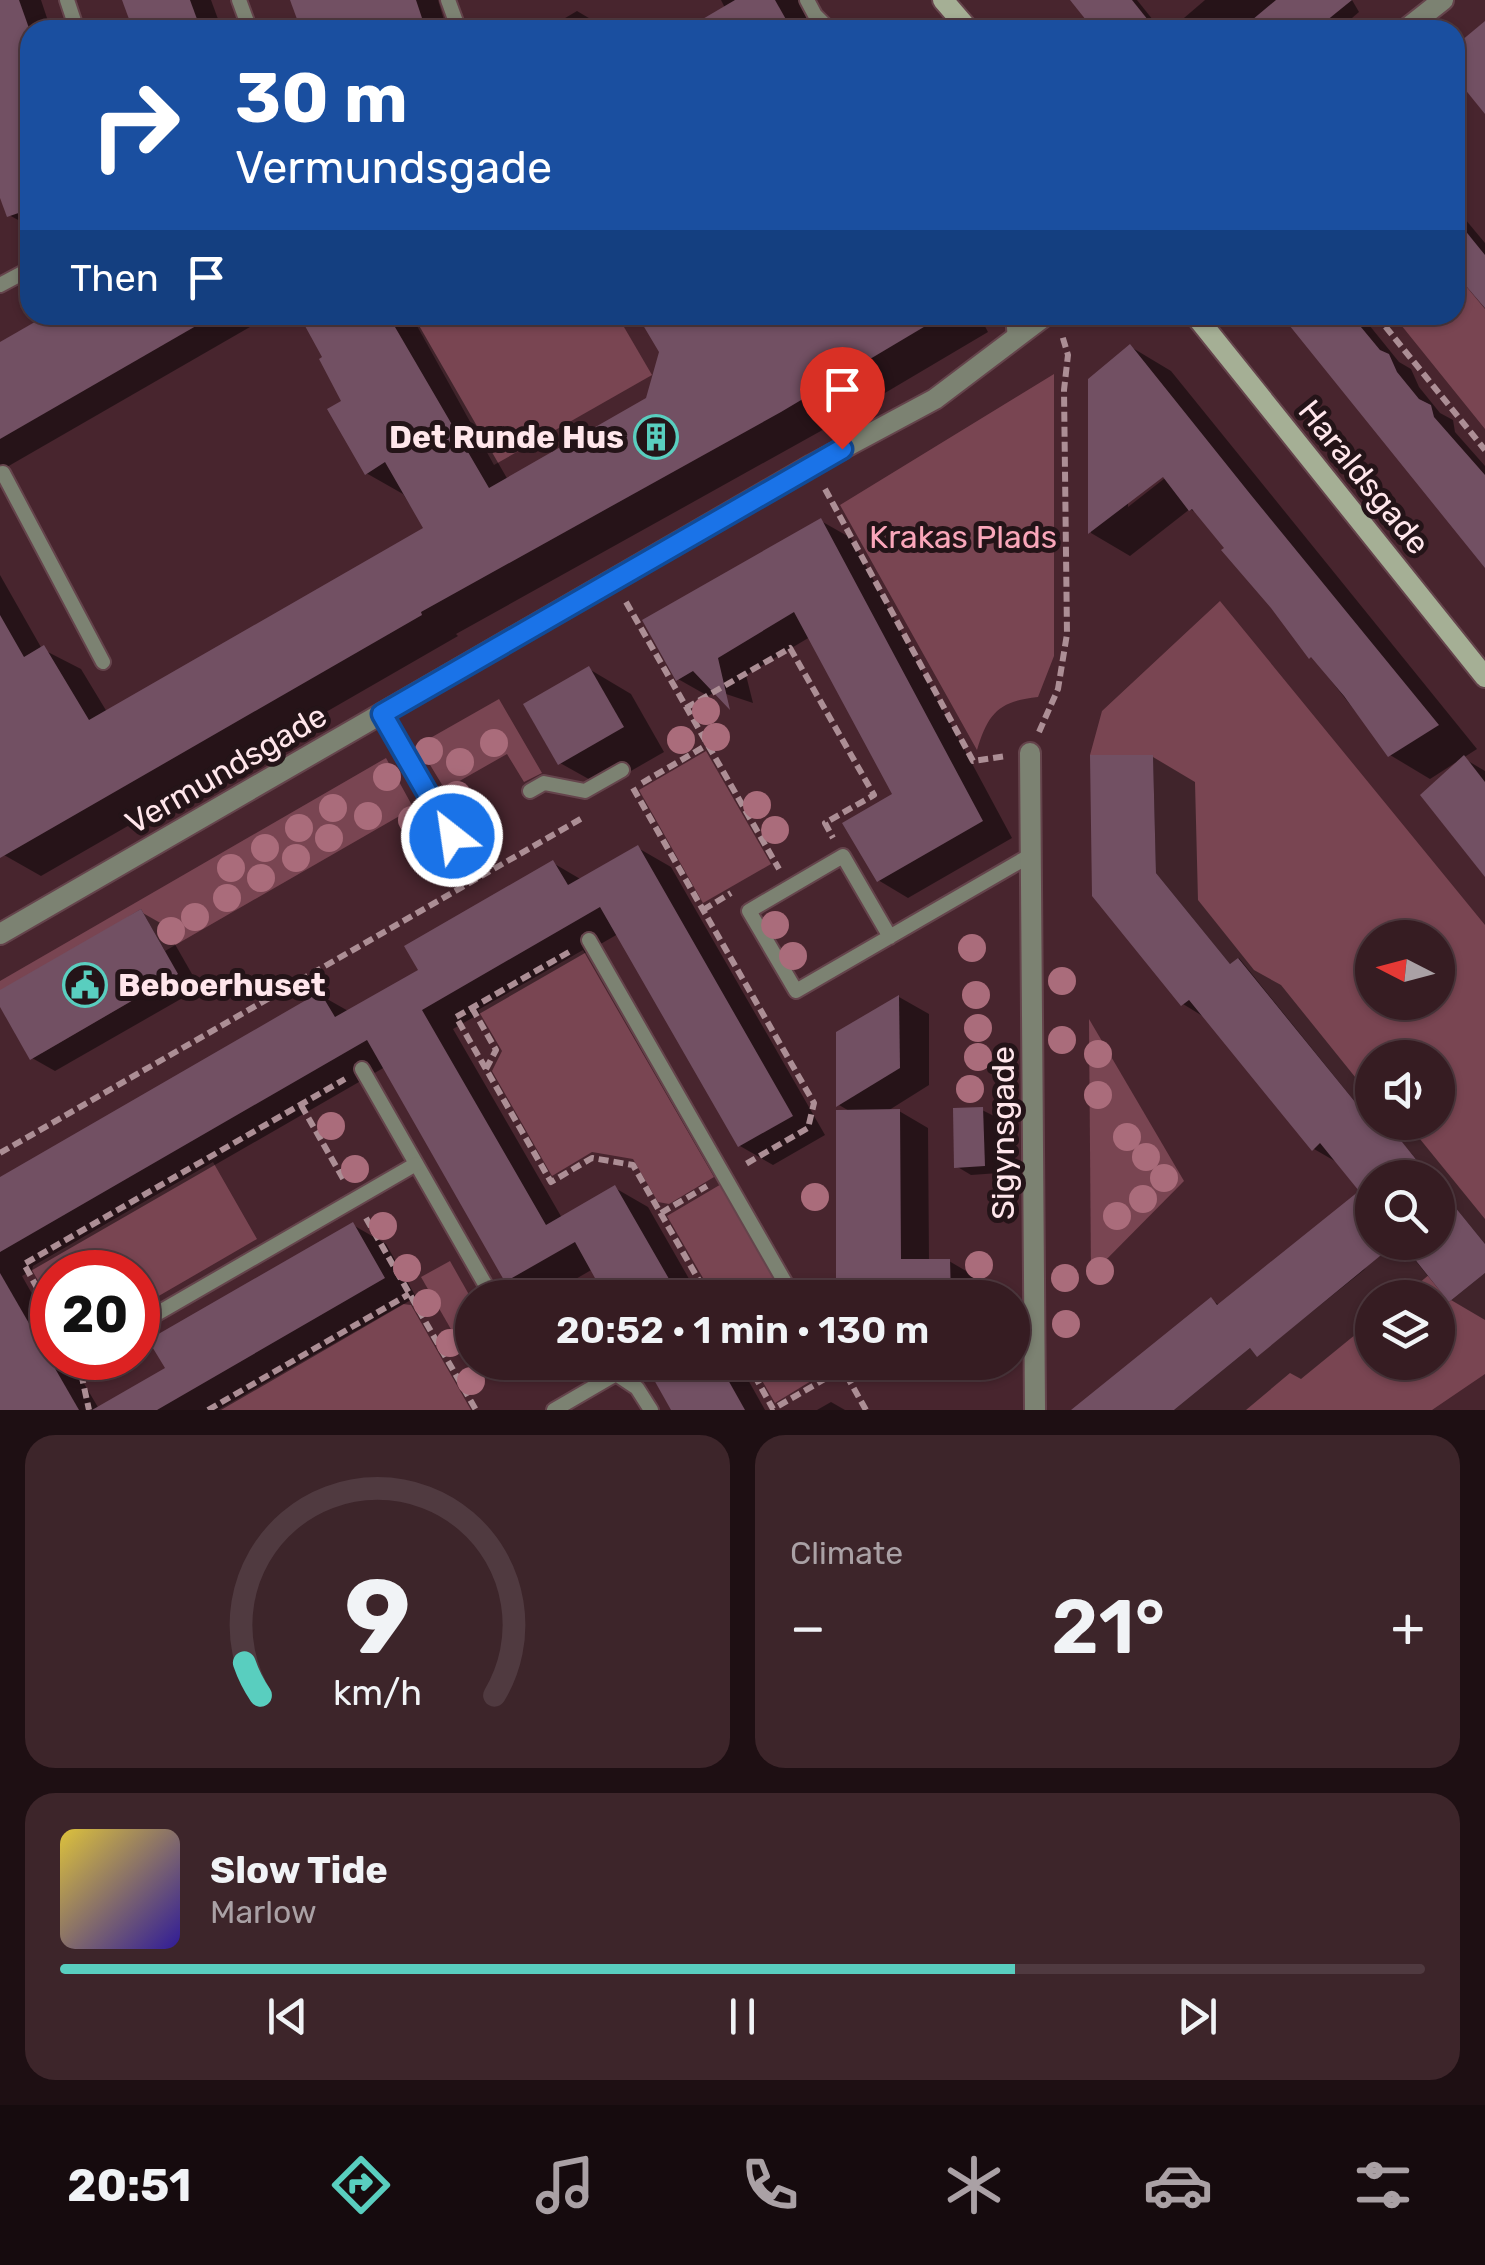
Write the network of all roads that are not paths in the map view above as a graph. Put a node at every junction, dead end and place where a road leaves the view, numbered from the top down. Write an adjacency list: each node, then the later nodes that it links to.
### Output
1 (806, 0): 4 (lane)
2 (943, 0): 5 (street)
3 (1443, 0): 6 (street)
4 (822, 20)
5 (960, 20)
6 (1418, 20)
7 (1014, 325): 10 (lane)
8 (1047, 325): 10 (street, Vermundsgade)
9 (1203, 325): 13 (street, Haraldsgade)
10 (1015, 340): 14 (street, Vermundsgade)
11 (0, 474): 12 (lane)
12 (102, 662)
13 (1485, 677)
14 (382, 714): 18 (lane); 20 (street, Vermundsgade)
15 (1030, 753): 19 (street, Sigynsgade)
16 (622, 770): 17 (lane)
17 (530, 791)
18 (452, 836)
19 (1031, 855): 21 (lane); 32 (street, Sigynsgade)
20 (0, 934)
21 (890, 936): 21 (lane)
22 (589, 940): 26 (lane)
23 (362, 1069): 24 (lane)
24 (416, 1164): 25 (lane); 27 (lane)
25 (483, 1280)
26 (784, 1280)
27 (160, 1312)
28 (606, 1380): 30 (lane)
29 (625, 1380): 31 (lane)
30 (554, 1410)
31 (651, 1410)
32 (1035, 1410)

